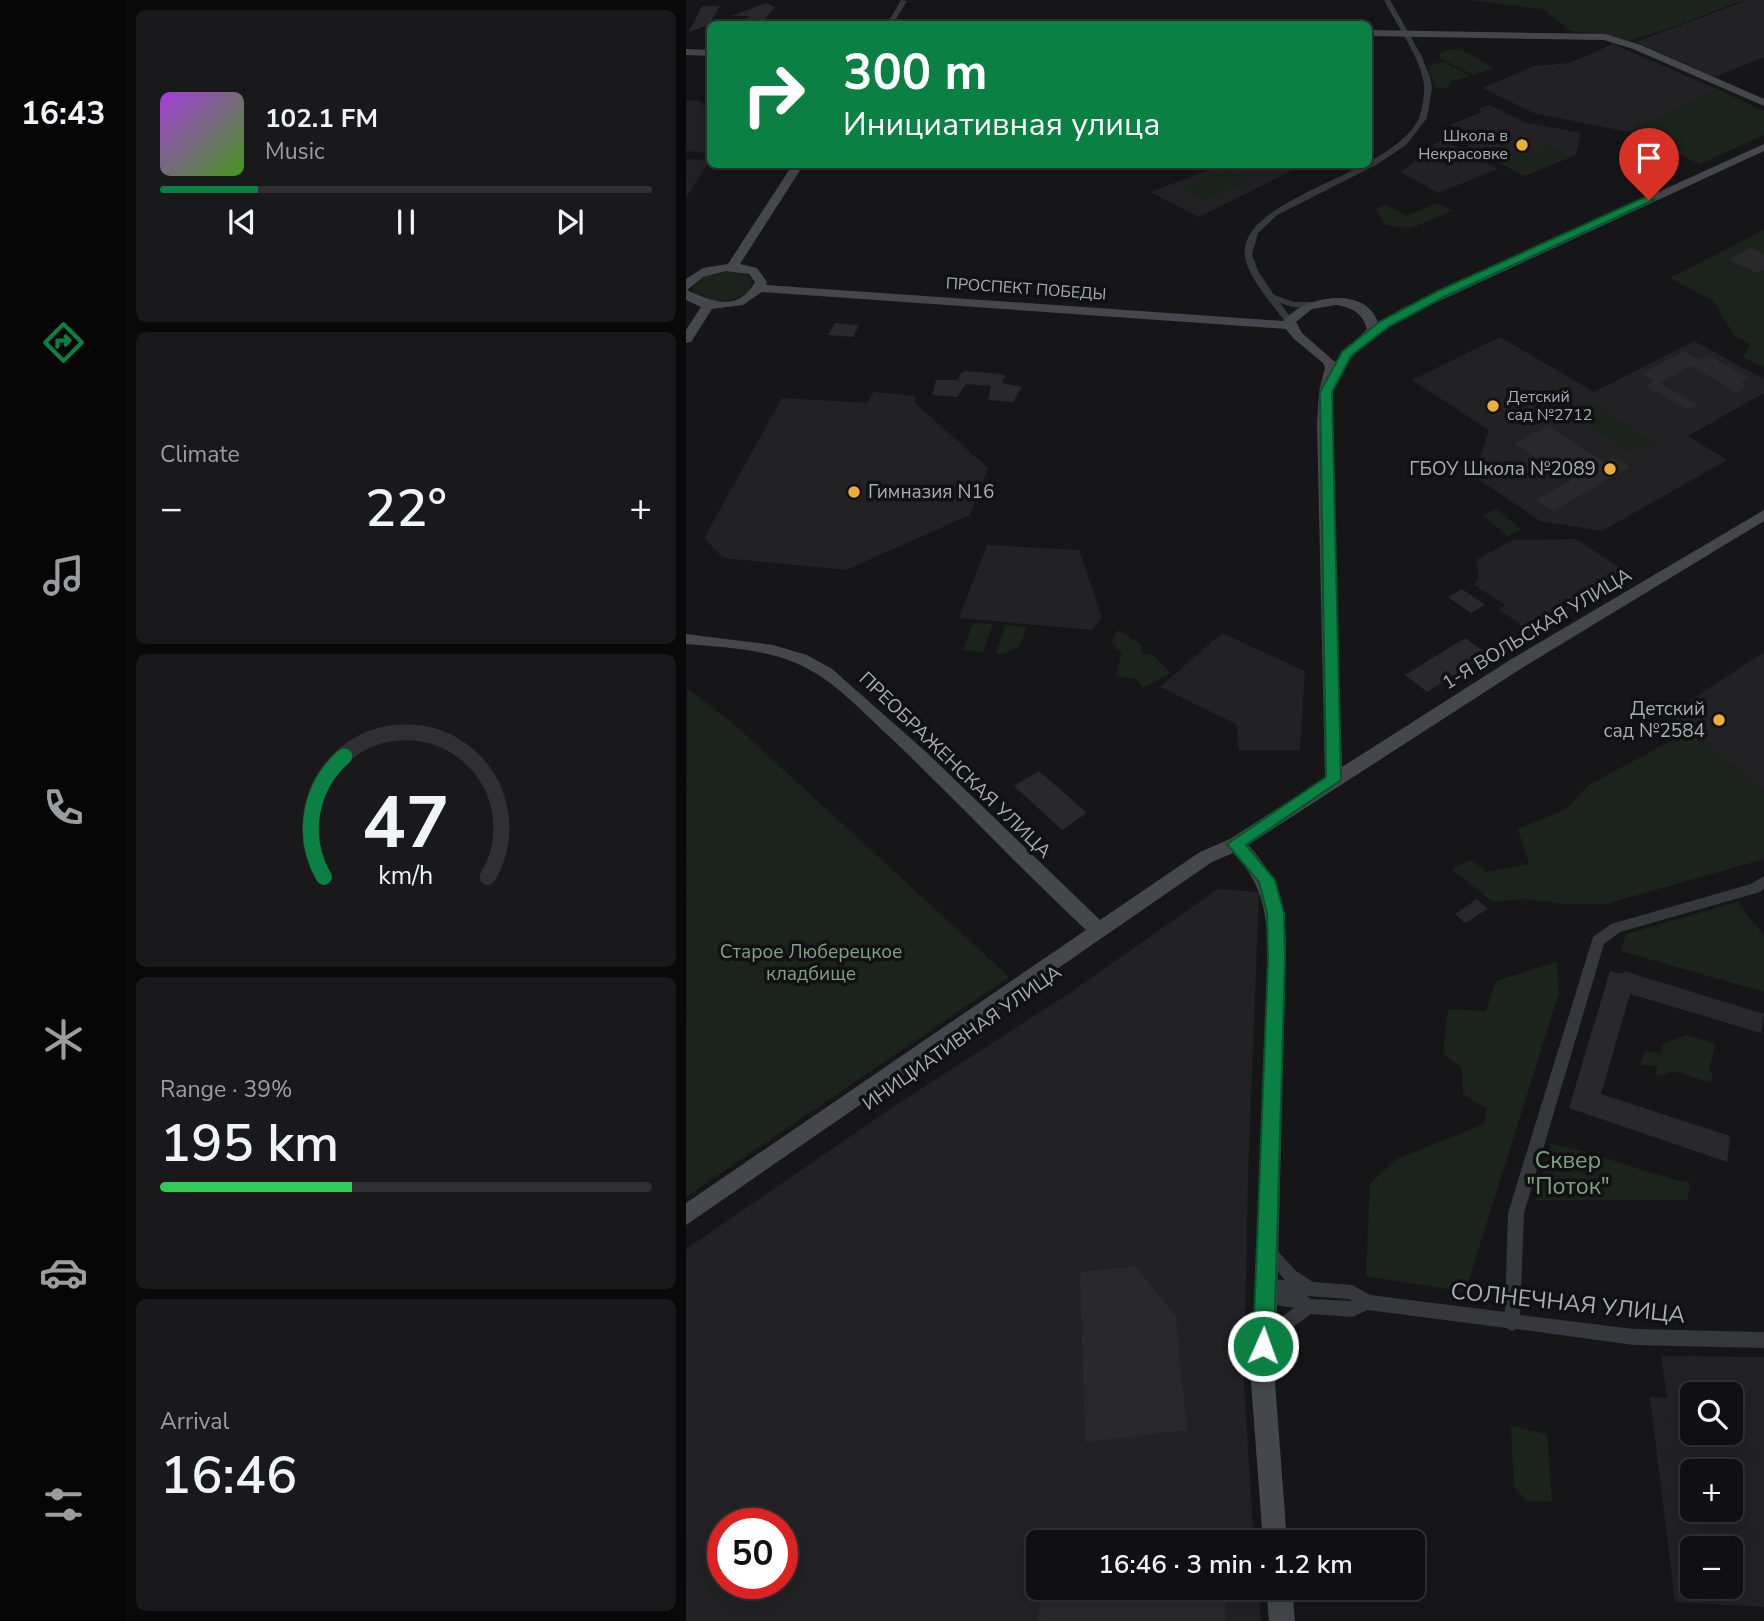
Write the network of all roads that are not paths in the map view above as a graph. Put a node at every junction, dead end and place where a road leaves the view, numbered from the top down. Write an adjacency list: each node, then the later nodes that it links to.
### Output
1 (1387, 0): 5 (street)
2 (904, 1): 3 (street)
3 (892, 21)
4 (1372, 33): 5 (main road)
5 (1403, 33): 8 (main road); 10 (street)
6 (686, 52): 7 (main road)
7 (707, 53)
8 (1764, 103)
9 (1764, 147): 18 (main road)
10 (1372, 162)
11 (796, 168): 13 (main road)
12 (1361, 168): 17 (street)
13 (732, 267): 14 (main road); 15 (main road)
14 (686, 285)
15 (759, 288): 19 (main road); 22 (main road, ПРОСПЕКТ ПОБЕДЫ)
16 (686, 294): 19 (main road)
17 (1272, 297): 20 (street); 22 (street)
18 (1426, 302): 21 (main road); 23 (main road)
19 (709, 305): 25 (main road)
20 (1311, 305): 21 (main road); 22 (main road)
21 (1362, 310): 23 (main road)
22 (1290, 323): 24 (main road)
23 (1366, 337): 24 (main road); 26 (main road)
24 (1300, 338): 26 (main road)
25 (686, 339)
26 (1330, 381): 29 (main road)
27 (1764, 514): 29 (main road, 1-Я ВОЛЬСКАЯ УЛИЦА)
28 (686, 639): 32 (main road, ПРЕОБРАЖЕНСКАЯ УЛИЦА)
29 (1334, 780): 30 (main road, ИНИЦИАТИВНАЯ УЛИЦА)
30 (1236, 844): 32 (main road, ИНИЦИАТИВНАЯ УЛИЦА); 34 (main road, ИНИЦИАТИВНАЯ УЛИЦА); 35 (main road)
31 (1764, 881): 40 (street)
32 (1099, 930): 33 (main road, ИНИЦИАТИВНАЯ УЛИЦА)
33 (686, 1215)
34 (686, 1228)
35 (1266, 1249): 36 (street); 37 (main road)
36 (1307, 1287): 37 (street); 38 (street)
37 (1265, 1291): 39 (street); 41 (main road)
38 (1367, 1303): 39 (street); 40 (street, СОЛНЕЧНАЯ УЛИЦА)
39 (1309, 1307): 41 (street)
40 (1512, 1323): 42 (street, СОЛНЕЧНАЯ УЛИЦА)
41 (1264, 1339): 43 (main road)
42 (1764, 1340)
43 (1274, 1530)
44 (1280, 1600): 45 (main road)
45 (1282, 1621)

